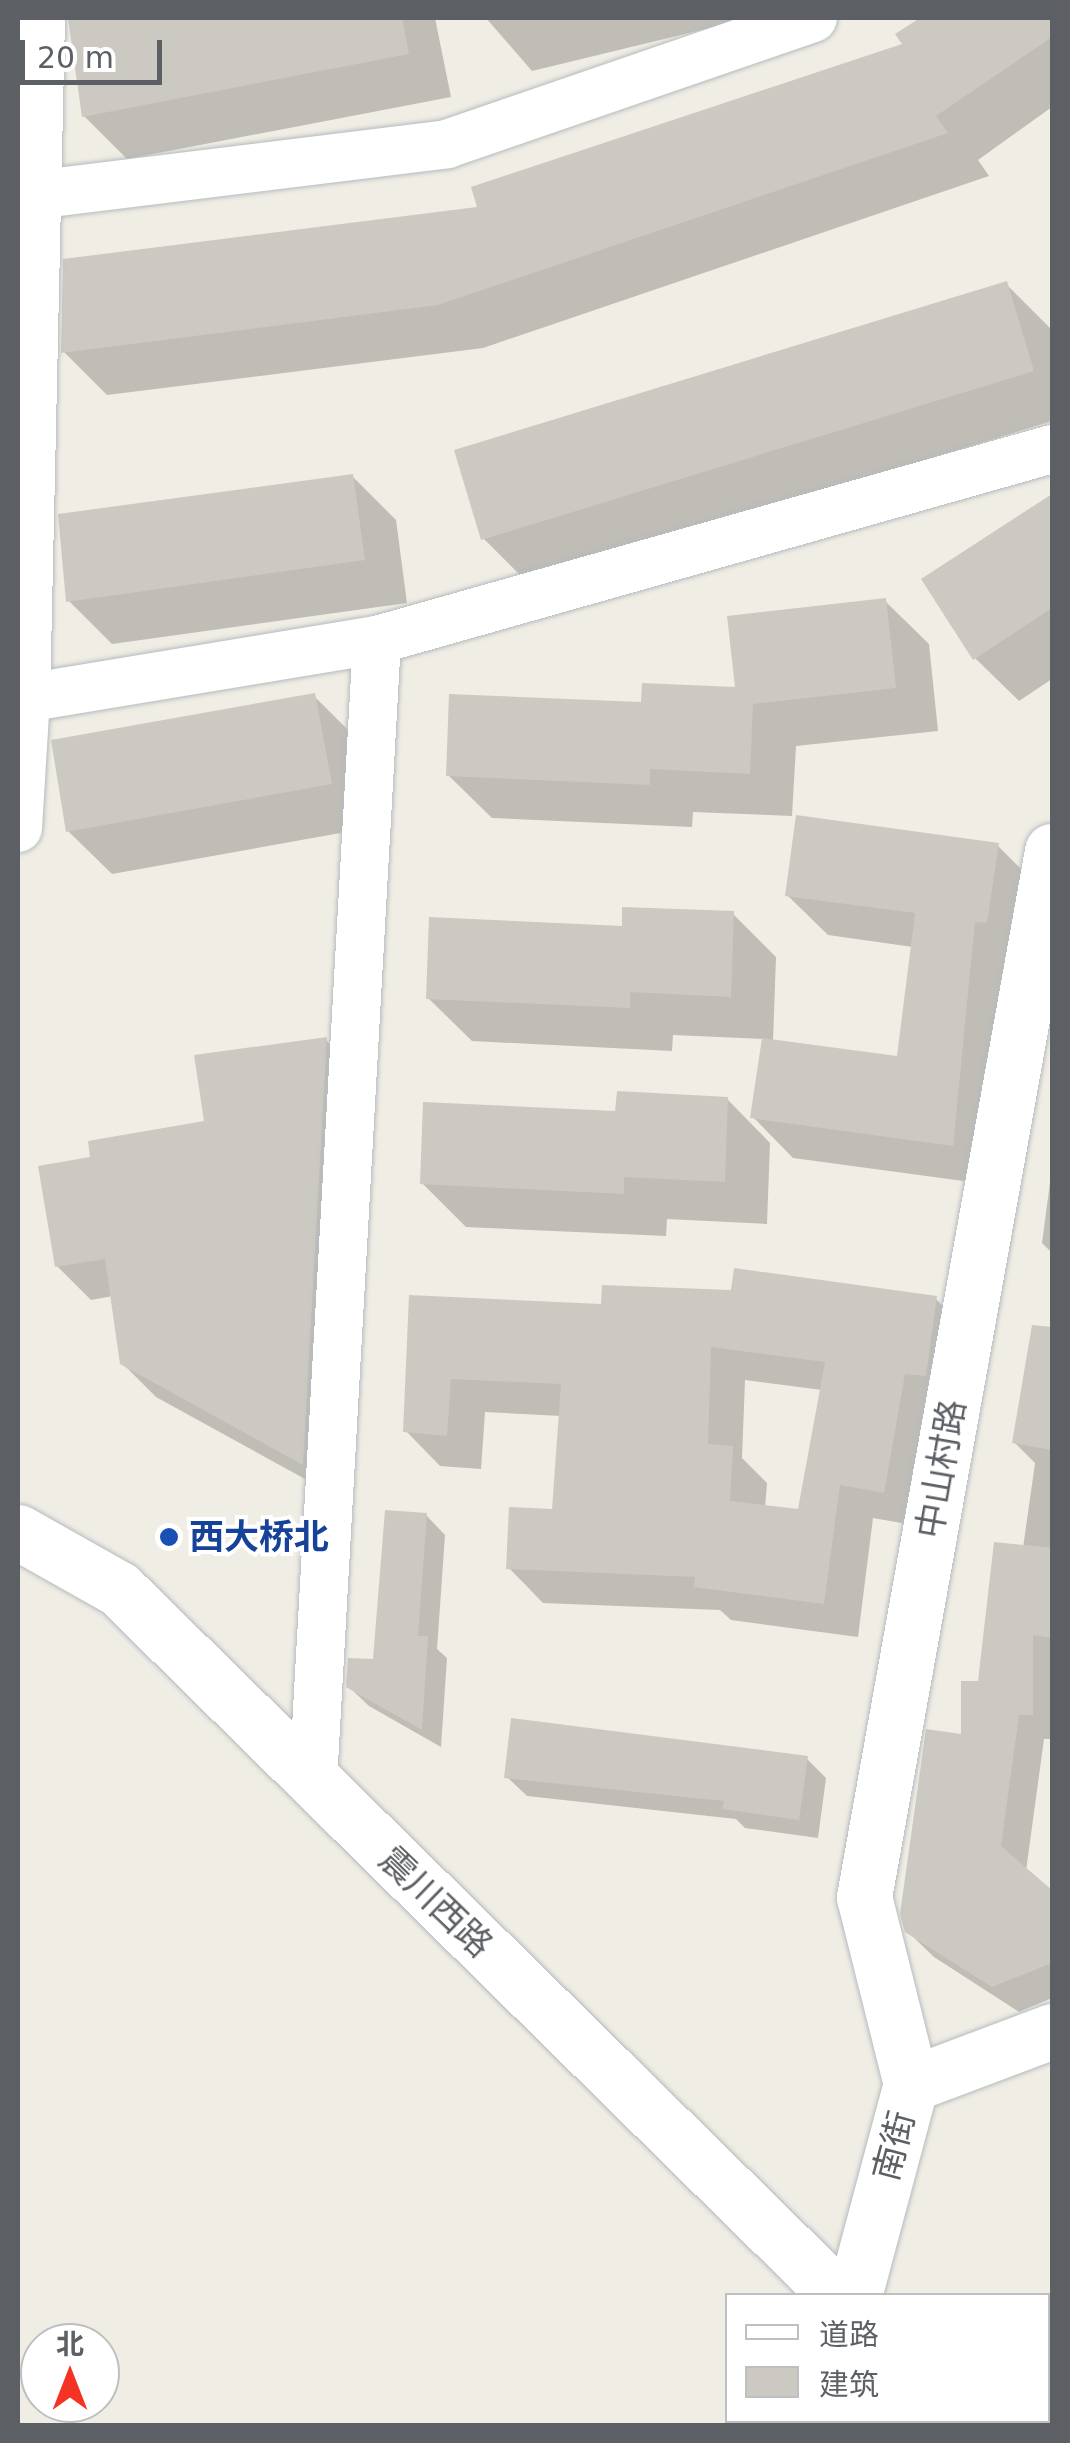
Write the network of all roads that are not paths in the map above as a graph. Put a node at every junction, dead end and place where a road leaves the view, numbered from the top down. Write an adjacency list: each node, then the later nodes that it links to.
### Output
1 (40, 18): 3 (street)
2 (813, 18): 3 (street)
3 (34, 194): 6 (street)
4 (1052, 449): 5 (street)
5 (377, 640): 6 (street); 10 (street)
6 (26, 698): 7 (street)
7 (18, 828)
8 (1052, 851): 12 (street, 中山村路)
9 (18, 1532): 10 (street, 震川西路)
10 (314, 1782): 13 (street, 震川西路)
11 (1052, 2032): 12 (street, 南街)
12 (911, 2084): 14 (street, 南街)
13 (835, 2293)
14 (855, 2293)

